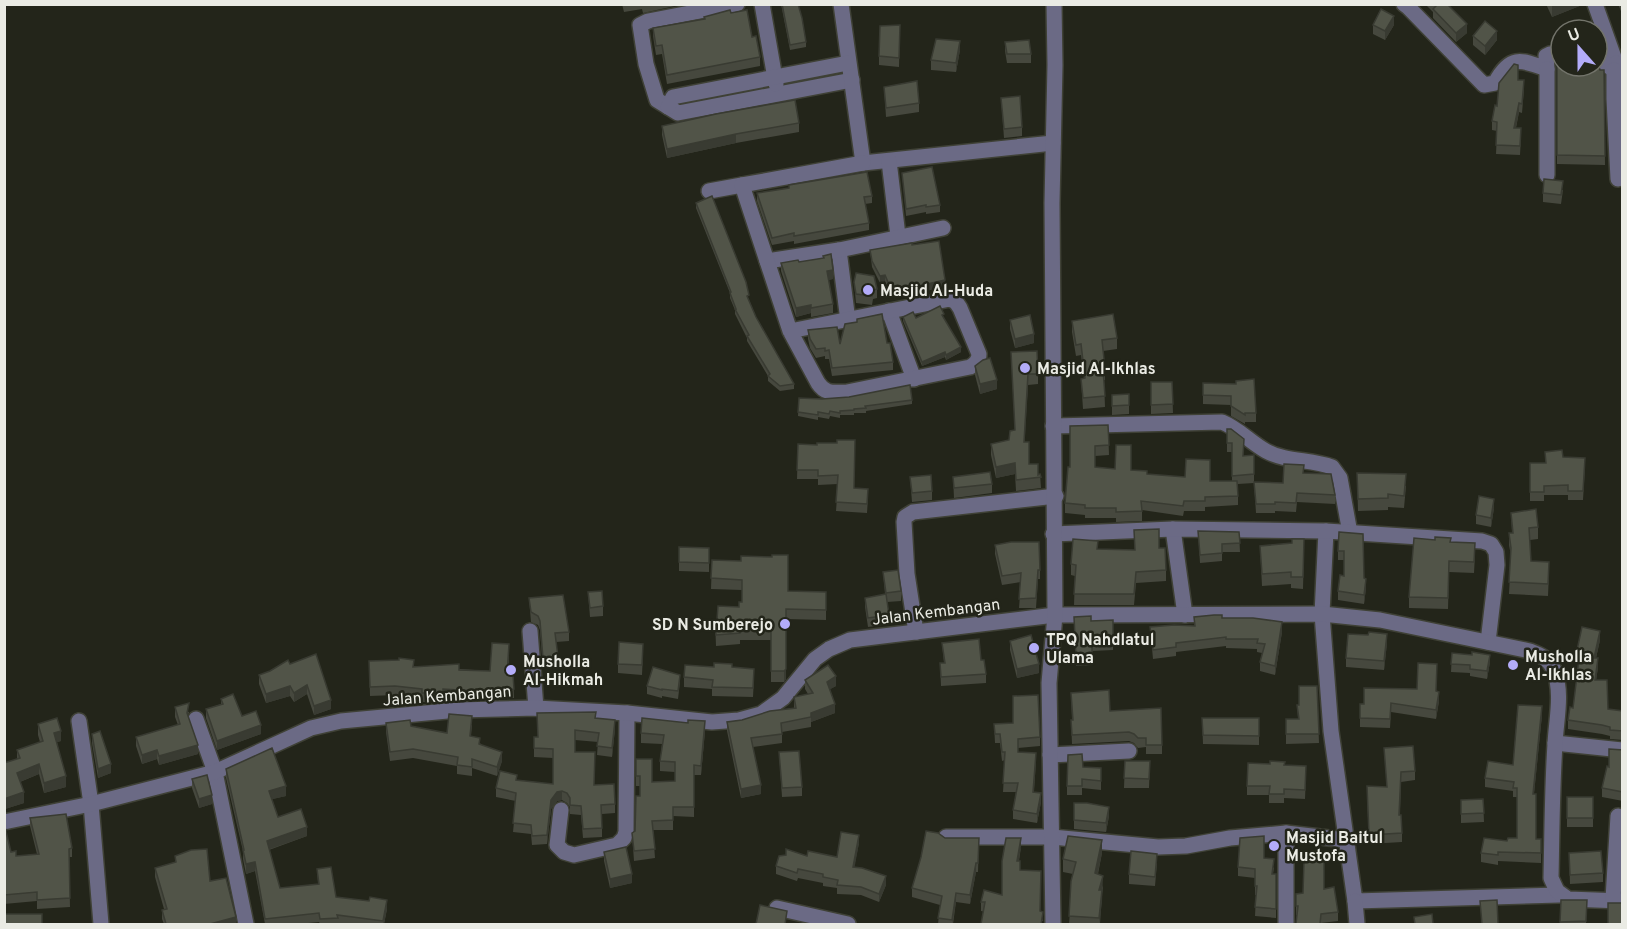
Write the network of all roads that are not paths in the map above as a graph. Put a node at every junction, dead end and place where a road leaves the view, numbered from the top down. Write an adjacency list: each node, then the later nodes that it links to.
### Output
1 (737, 4): 14 (street)
2 (762, 4): 11 (street)
3 (841, 4): 8 (street)
4 (1054, 4): 15 (street)
5 (1404, 4): 10 (street)
6 (1595, 4): 9 (street)
7 (1549, 54): 10 (street)
8 (848, 63): 11 (street); 12 (street)
9 (1618, 66): 19 (street)
10 (1547, 69): 18 (street)
11 (775, 76): 13 (street); 14 (street)
12 (852, 80): 13 (street); 17 (street)
13 (778, 94): 14 (street)
14 (668, 107)
15 (1053, 143): 16 (street); 30 (street)
16 (889, 161): 17 (street); 23 (street)
17 (862, 163): 20 (street)
18 (1547, 175)
19 (1618, 179)
20 (742, 185): 21 (street); 25 (street)
21 (709, 191)
22 (943, 228): 23 (street)
23 (898, 236): 24 (street)
24 (839, 250): 25 (street); 27 (street)
25 (767, 261): 28 (street)
26 (889, 311): 27 (street); 29 (street); 29 (street)
27 (848, 321): 28 (street)
28 (790, 331): 29 (street)
29 (914, 379)
30 (1053, 426): 31 (street); 34 (street)
31 (1056, 496): 35 (street); 40 (street)
32 (1173, 529): 33 (street); 35 (street); 38 (street)
33 (1326, 531): 34 (street); 36 (street)
34 (1350, 532): 41 (street)
35 (1053, 534): 37 (street)
36 (1322, 614): 38 (street, Jalan Kembangan); 41 (street, Jalan Kembangan); 58 (street)
37 (1055, 615): 38 (street, Jalan Kembangan); 40 (street, Jalan Kembangan); 49 (street)
38 (1185, 615)
39 (530, 631): 42 (street)
40 (916, 632): 43 (street, Jalan Kembangan)
41 (1488, 642): 46 (street, Jalan Kembangan)
42 (536, 708): 43 (street, Jalan Kembangan); 50 (street, Jalan Kembangan)
43 (627, 713): 52 (street)
44 (196, 719): 50 (street)
45 (79, 721): 51 (street)
46 (1555, 743): 47 (street); 59 (street, Jalan Kembangan)
47 (1623, 750)
48 (1130, 751): 49 (street)
49 (1050, 755): 57 (street)
50 (215, 772): 51 (street, Jalan Kembangan); 64 (street)
51 (91, 804): 54 (street, Jalan Kembangan); 63 (street)
52 (561, 810)
53 (1618, 816): 60 (street)
54 (4, 822)
55 (1286, 833): 57 (street); 58 (street); 67 (street)
56 (945, 837): 57 (street)
57 (1052, 837): 66 (street)
58 (1346, 840): 61 (street)
59 (1559, 895): 60 (street); 61 (street)
60 (1618, 900)
61 (1355, 902): 68 (street)
62 (777, 908): 65 (street)
63 (101, 924)
64 (246, 924)
65 (848, 924)
66 (1053, 924)
67 (1286, 924)
68 (1357, 924)

